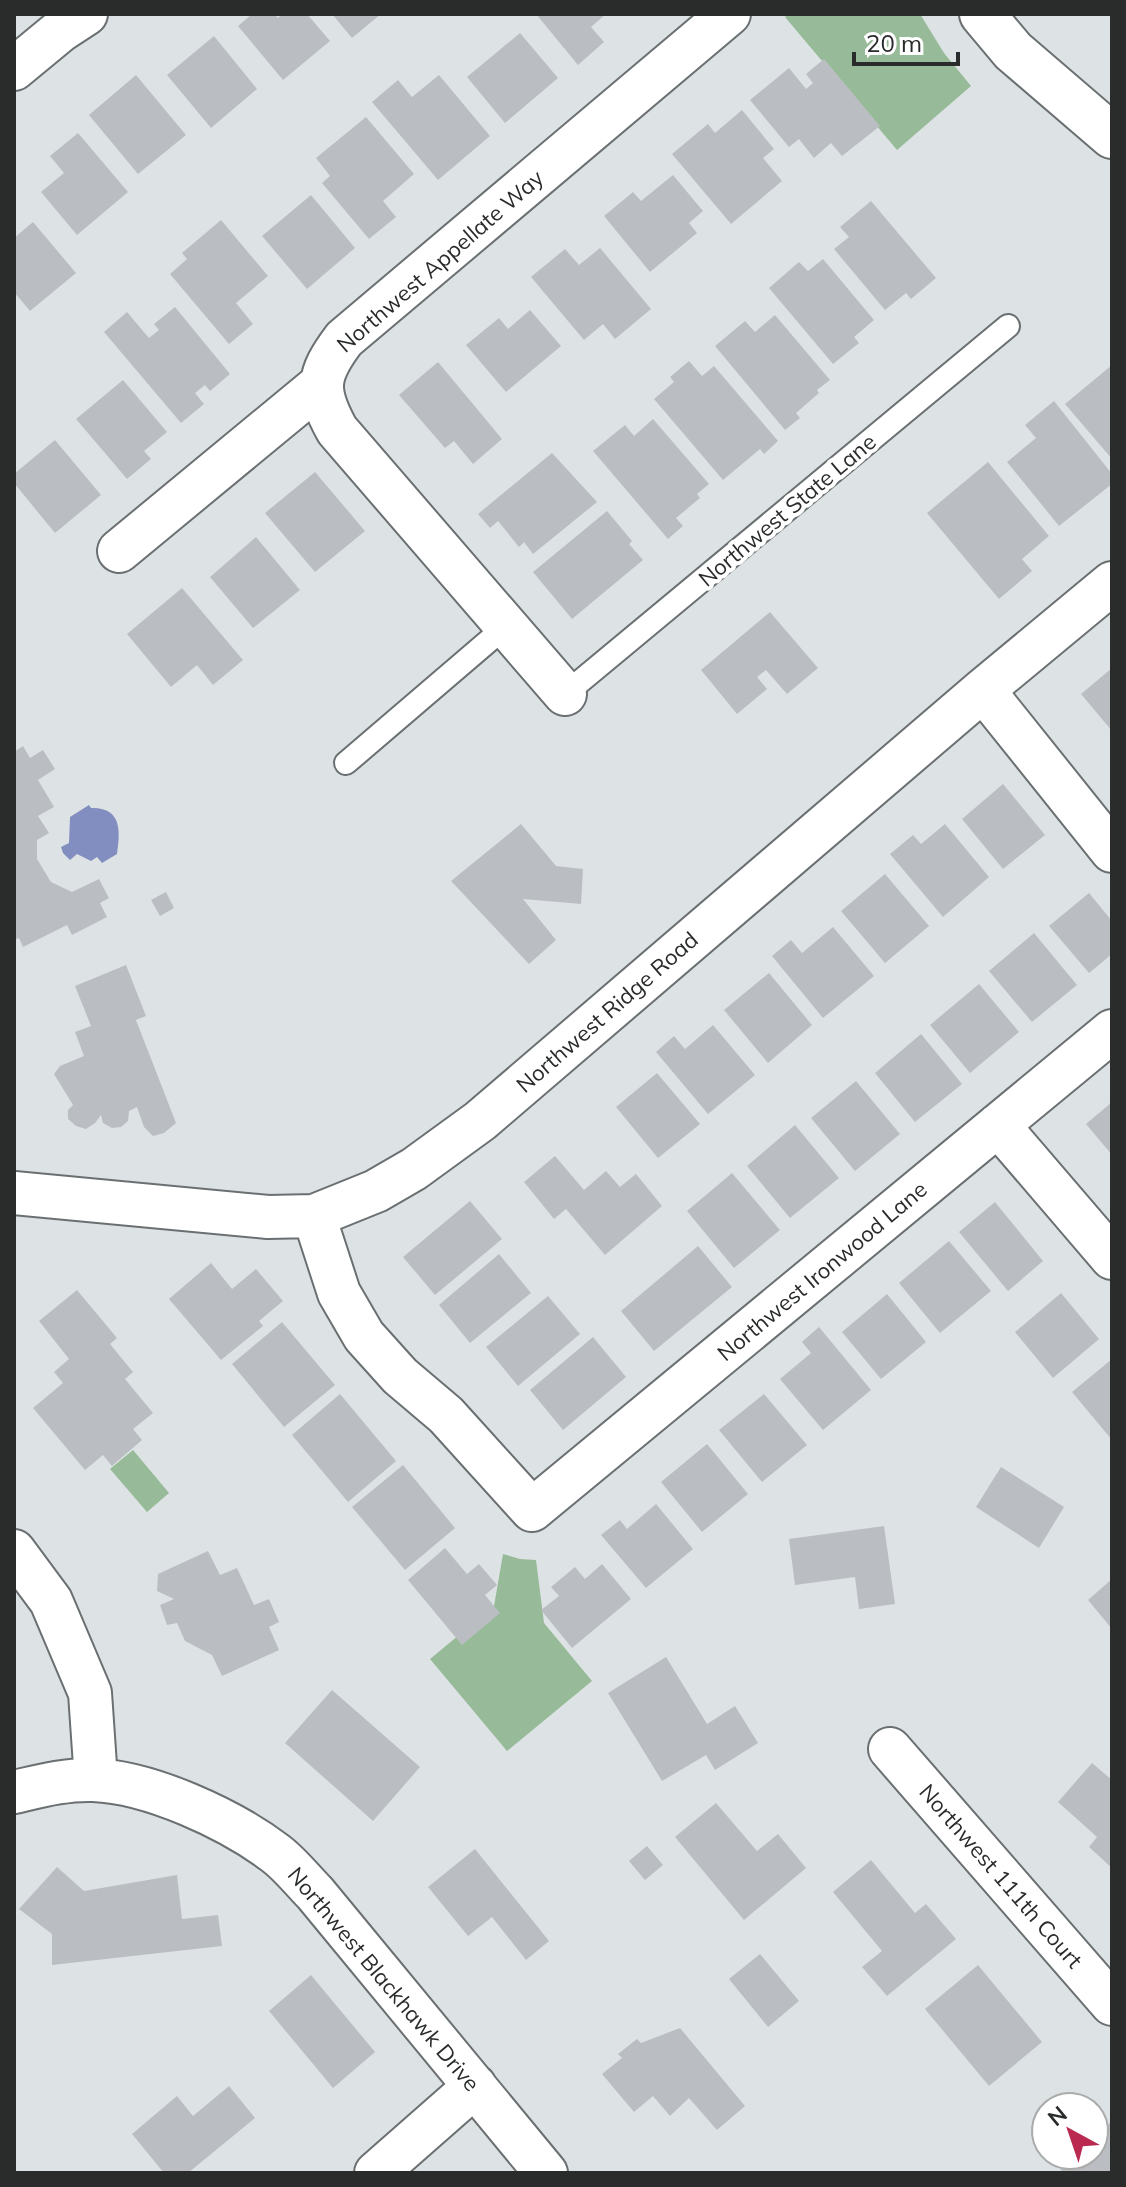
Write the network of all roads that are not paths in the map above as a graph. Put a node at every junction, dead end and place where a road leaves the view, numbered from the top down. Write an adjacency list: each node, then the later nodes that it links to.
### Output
1 (86, 14): 4 (street)
2 (729, 14): 7 (street, Northwest Appellate Way)
3 (982, 14): 5 (street)
4 (14, 69)
5 (1112, 136)
6 (1008, 326): 12 (lane, Northwest State Lane)
7 (320, 385): 8 (street); 10 (street)
8 (119, 551)
9 (1112, 583): 11 (street, Northwest Ridge Road)
10 (506, 626): 12 (street); 13 (lane)
11 (983, 690): 14 (street); 18 (street, Northwest Ridge Road)
12 (565, 694)
13 (346, 763)
14 (1112, 851)
15 (1112, 1031): 16 (street, Northwest Ironwood Lane)
16 (998, 1125): 18 (street, Northwest Ironwood Lane); 19 (street)
17 (14, 1193): 18 (street, Northwest Ridge Road)
18 (314, 1216)
19 (1112, 1258)
20 (14, 1551): 22 (street)
21 (890, 1749): 24 (street, Northwest 111th Court)
22 (96, 1780): 23 (street, Northwest Blackhawk Drive); 25 (street, Northwest Blackhawk Drive)
23 (14, 1792)
24 (1112, 2004)
25 (475, 2086): 26 (street); 27 (street, Northwest Blackhawk Drive)
26 (376, 2173)
27 (546, 2173)

